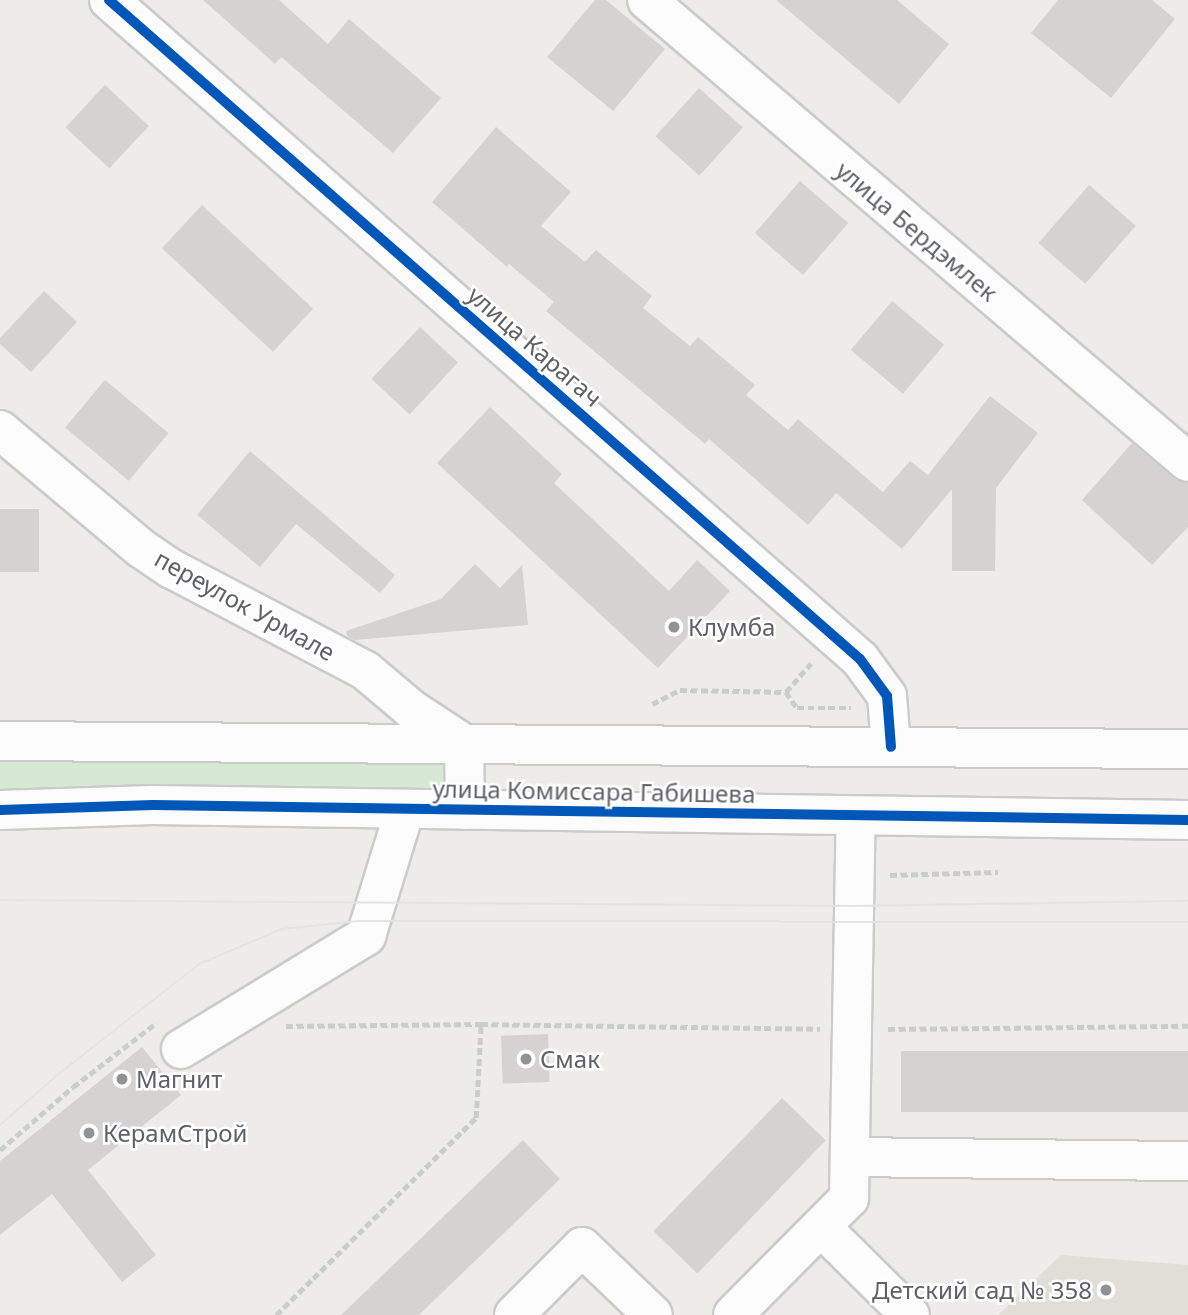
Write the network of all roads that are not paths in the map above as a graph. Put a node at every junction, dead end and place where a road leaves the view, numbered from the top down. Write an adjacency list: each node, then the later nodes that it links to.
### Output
1 (109, 0): 7 (street, улица Карагач)
2 (647, 0): 4 (street, улица Бердэмлек)
3 (0, 430): 6 (street, переулок Урмале)
4 (1188, 462)
5 (0, 741): 6 (street, улица Комиссара Габишева)
6 (464, 744): 7 (street, улица Комиссара Габишева); 11 (street)
7 (891, 747): 8 (street, улица Комиссара Габишева)
8 (1188, 749)
9 (405, 809): 10 (street, улица Комиссара Габишева); 11 (street, улица Комиссара Габишева); 14 (street)
10 (0, 810)
11 (465, 810): 12 (street, улица Комиссара Габишева)
12 (856, 816): 13 (street, улица Комиссара Габишева); 15 (street)
13 (1188, 820)
14 (181, 1049)
15 (850, 1157): 16 (street); 17 (street)
16 (1188, 1161)
17 (821, 1227): 20 (street); 21 (street)
18 (514, 1315): 19 (street)
19 (653, 1315)
20 (733, 1315)
21 (909, 1315)

